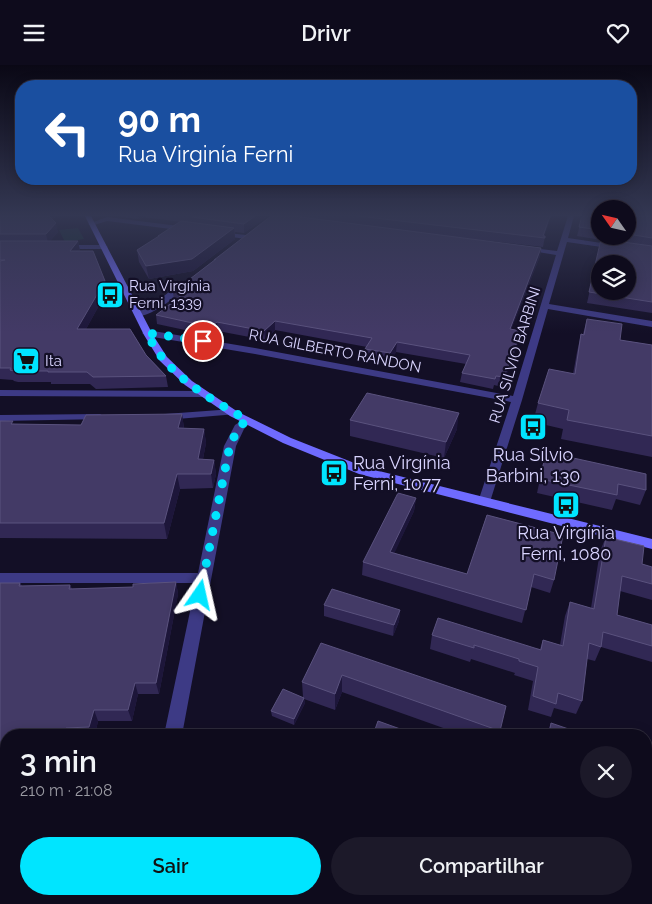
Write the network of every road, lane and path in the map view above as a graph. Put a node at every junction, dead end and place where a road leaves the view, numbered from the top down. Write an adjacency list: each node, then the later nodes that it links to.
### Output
1 (108, 255): 5 (street)
2 (561, 255): 4 (street, RUA SILVIO BARBINI)
3 (191, 279): 5 (street)
4 (546, 306): 6 (street); 10 (street, RUA SILVIO BARBINI)
5 (139, 314): 7 (street)
6 (652, 324)
7 (147, 333): 9 (street); 10 (street, RUA GILBERTO RANDON)
8 (0, 393): 9 (street)
9 (203, 394): 11 (street)
10 (517, 400): 16 (street, RUA SILVIO BARBINI)
11 (233, 411): 13 (street); 15 (street)
12 (108, 417): 14 (street)
13 (156, 417)
14 (0, 418)
15 (247, 420): 16 (street); 19 (street)
16 (484, 502): 17 (street)
17 (652, 545)
18 (0, 578): 19 (street)
19 (204, 578): 20 (street)
20 (174, 729)

